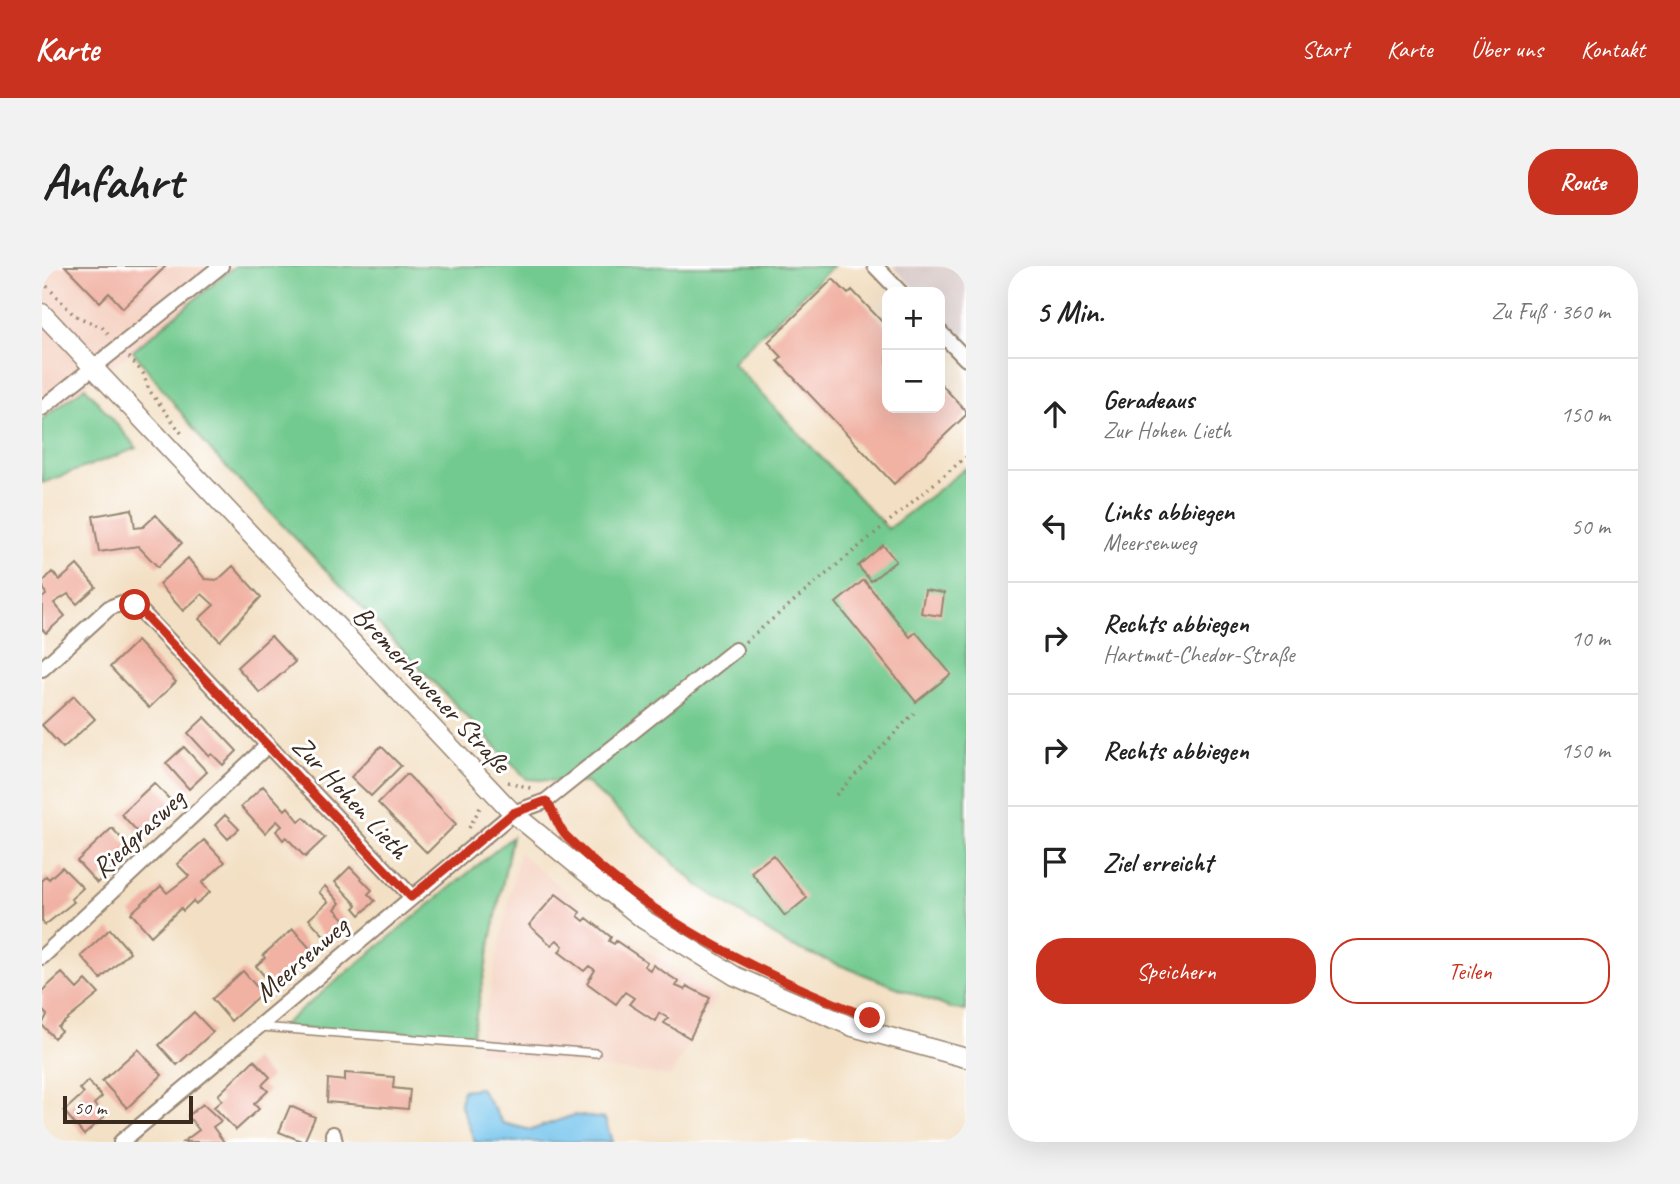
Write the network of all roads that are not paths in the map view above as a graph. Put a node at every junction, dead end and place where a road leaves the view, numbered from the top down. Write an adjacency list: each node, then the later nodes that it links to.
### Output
1 (221, 266): 7 (street)
2 (875, 266): 3 (street)
3 (895, 287)
4 (42, 313): 7 (street, Bremerhavener Straße)
5 (945, 337): 6 (street)
6 (966, 359)
7 (96, 368): 8 (street); 12 (street, Bremerhavener Straße)
8 (42, 408)
9 (735, 650): 12 (street, Meersenweg)
10 (42, 671): 11 (street, Zur Hohen Lieth)
11 (268, 745): 13 (street, Zur Hohen Lieth); 14 (street, Riedgrasweg)
12 (513, 813): 13 (street, Meersenweg); 17 (street, Bremerhavener Straße)
13 (411, 897): 15 (street, Meersenweg)
14 (42, 957)
15 (260, 1027): 16 (lane); 18 (street, Meersenweg)
16 (596, 1054)
17 (966, 1058)
18 (121, 1142)

